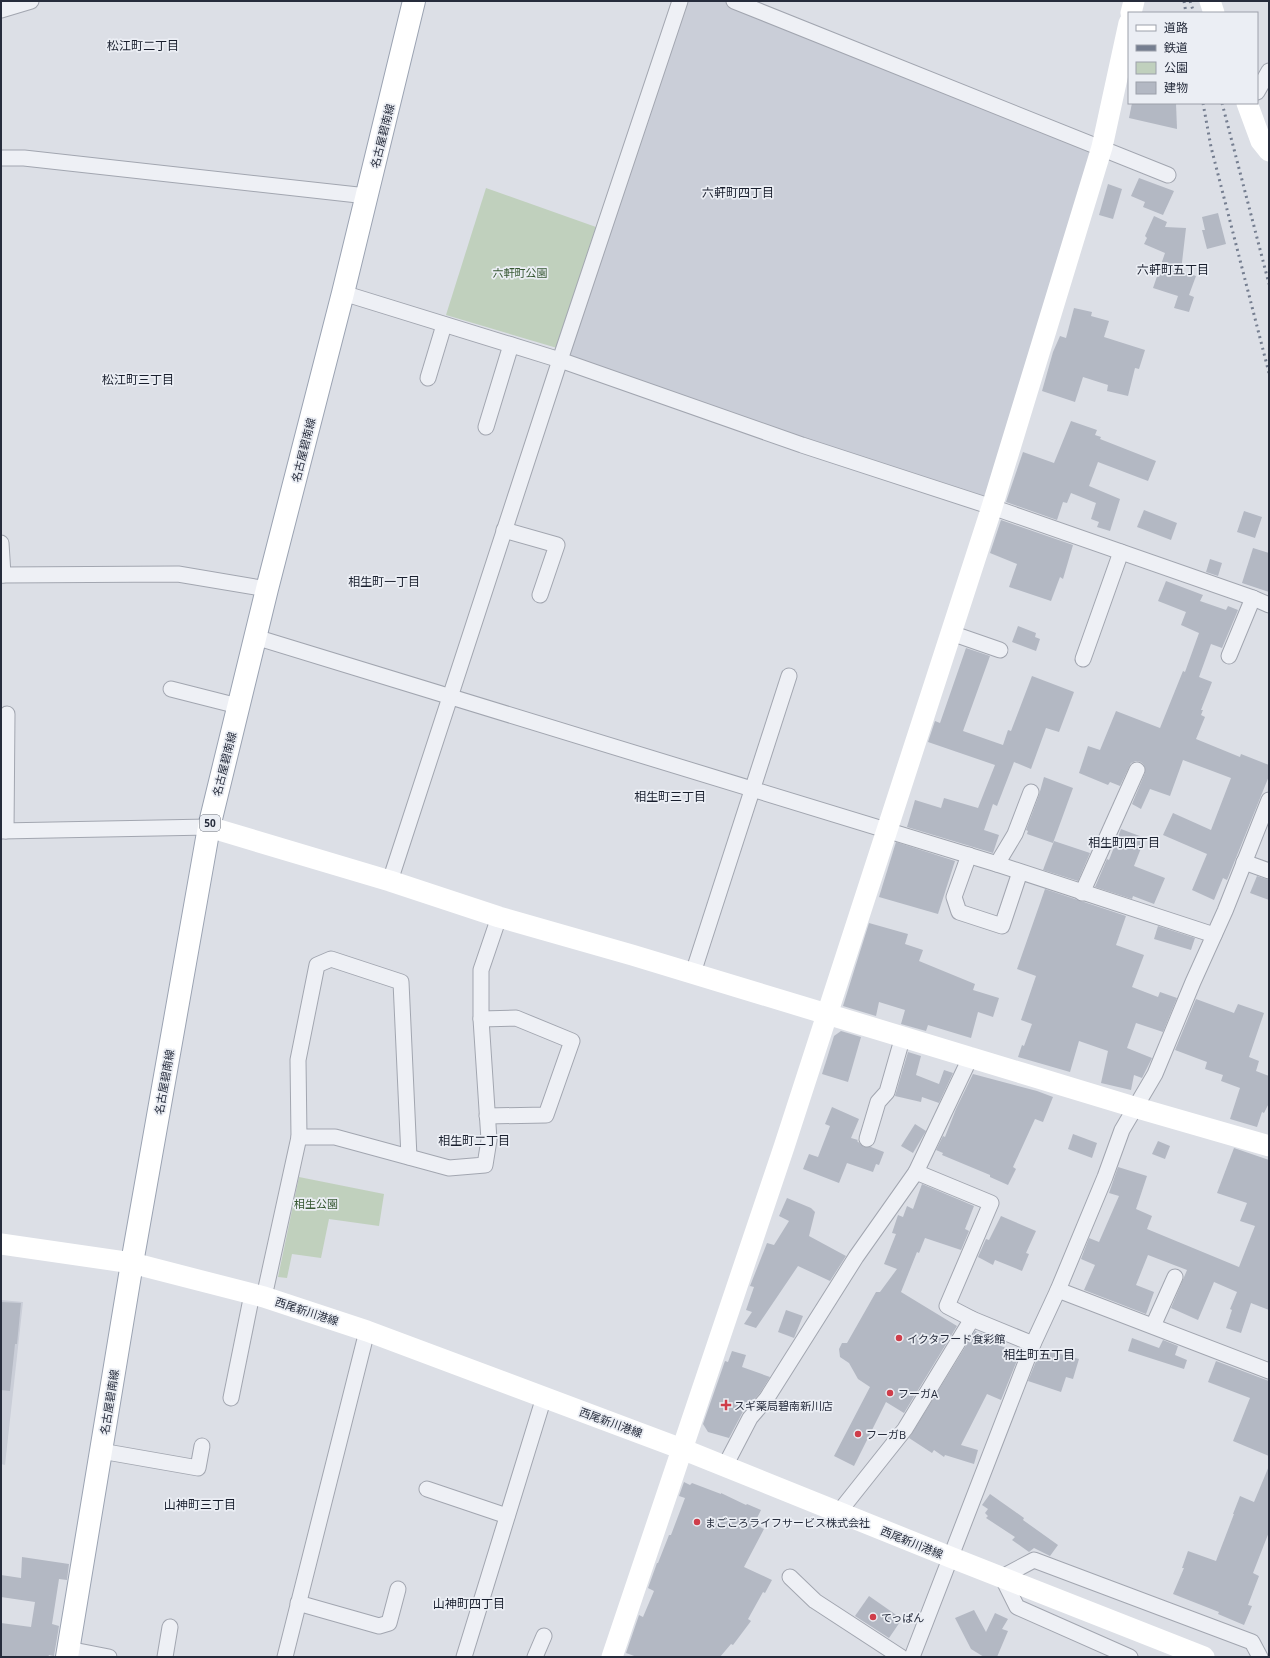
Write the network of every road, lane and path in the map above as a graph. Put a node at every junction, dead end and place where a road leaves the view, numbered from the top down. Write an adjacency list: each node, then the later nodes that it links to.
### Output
1 (31, 1): 7 (street)
2 (414, 1): 18 (main road, 名古屋碧南線 / 50)
3 (680, 1): 22 (street)
4 (734, 1): 14 (street)
5 (1134, 1): 8 (street)
6 (1210, 1): 9 (street)
7 (1, 10)
8 (1131, 12)
9 (1214, 12)
10 (1128, 28): 14 (street)
11 (1269, 71): 12 (street)
12 (1258, 89)
13 (1252, 104): 15 (street)
14 (1102, 147): 17 (street); 25 (street)
15 (1269, 151)
16 (1, 158): 18 (street)
17 (1168, 175)
18 (367, 196): 19 (main road, 名古屋碧南線 / 50)
19 (343, 293): 20 (street); 30 (main road, 名古屋碧南線 / 50)
20 (444, 325): 21 (street); 23 (street)
21 (511, 346): 22 (street); 24 (street)
22 (560, 360): 25 (street); 26 (street)
23 (428, 378)
24 (486, 427)
25 (992, 507): 28 (street); 34 (street)
26 (504, 530): 31 (street); 41 (street)
27 (1, 543): 29 (street)
28 (1122, 552): 32 (street); 38 (street)
29 (2, 575): 30 (street)
30 (267, 589): 35 (main road, 名古屋碧南線 / 50)
31 (540, 595)
32 (1254, 598): 33 (street); 37 (street)
33 (1269, 605)
34 (951, 633): 36 (street); 49 (street)
35 (255, 637): 41 (street); 42 (main road, 名古屋碧南線 / 50)
36 (1000, 650)
37 (1230, 656)
38 (1083, 659)
39 (788, 676): 45 (street)
40 (171, 689): 42 (street)
41 (449, 696): 45 (street); 56 (street)
42 (238, 706): 48 (main road, 名古屋碧南線 / 50)
43 (7, 714): 50 (street)
44 (1137, 770): 57 (street)
45 (752, 789): 49 (street); 60 (street)
46 (1032, 792): 53 (street)
47 (1269, 800): 52 (street)
48 (209, 828): 50 (street); 56 (street); 73 (main road, 名古屋碧南線 / 50)
49 (886, 830): 51 (street); 61 (street)
50 (4, 831)
51 (969, 855): 53 (street); 55 (street)
52 (1244, 862): 54 (street); 59 (street)
53 (997, 864): 55 (street)
54 (1269, 871)
55 (1020, 872): 57 (street)
56 (390, 881): 58 (street)
57 (1082, 893): 59 (street)
58 (499, 917): 60 (street); 62 (street)
59 (1214, 935): 65 (street)
60 (693, 973): 61 (street)
61 (826, 1014): 63 (street); 85 (street)
62 (481, 1019): 66 (street); 66 (street)
63 (902, 1036): 64 (street); 68 (street)
64 (971, 1056): 65 (street); 71 (street)
65 (1134, 1107): 69 (street); 75 (street)
66 (487, 1116): 70 (street)
67 (299, 1137): 70 (street); 70 (street); 76 (street)
68 (867, 1139)
69 (1269, 1146)
70 (410, 1157)
71 (916, 1172): 77 (street); 87 (street)
72 (1, 1244): 73 (street, 西尾新川港線)
73 (132, 1263): 76 (street, 西尾新川港線); 86 (main road, 名古屋碧南線 / 50)
74 (1175, 1277): 78 (street)
75 (1058, 1290): 78 (street); 80 (street)
76 (258, 1295): 79 (street, 西尾新川港線); 83 (street)
77 (972, 1319): 80 (street); 89 (street)
78 (1153, 1326): 81 (street)
79 (367, 1331): 82 (street, 西尾新川港線); 95 (street)
80 (1033, 1344): 91 (street)
81 (1269, 1371)
82 (544, 1397): 85 (street, 西尾新川港線); 90 (street)
83 (231, 1398)
84 (202, 1446): 86 (street)
85 (682, 1448): 87 (street, 西尾新川港線); 104 (street)
86 (101, 1451): 98 (main road, 名古屋碧南線 / 50)
87 (725, 1466): 89 (street, 西尾新川港線)
88 (427, 1489): 90 (street)
89 (839, 1512): 91 (street, 西尾新川港線)
90 (507, 1516): 102 (street)
91 (950, 1557): 93 (street, 西尾新川港線); 106 (street)
92 (790, 1577): 105 (street)
93 (1002, 1577): 107 (street); 108 (street, 西尾新川港線); 109 (street)
94 (398, 1588): 95 (street)
95 (298, 1603): 101 (street)
96 (170, 1627): 100 (street)
97 (544, 1636): 103 (street)
98 (67, 1653): 99 (street)
99 (109, 1657)
100 (165, 1657)
101 (284, 1657)
102 (464, 1657)
103 (535, 1657)
104 (612, 1657)
105 (901, 1657)
106 (912, 1657)
107 (1130, 1657)
108 (1204, 1657)
109 (1260, 1657)

